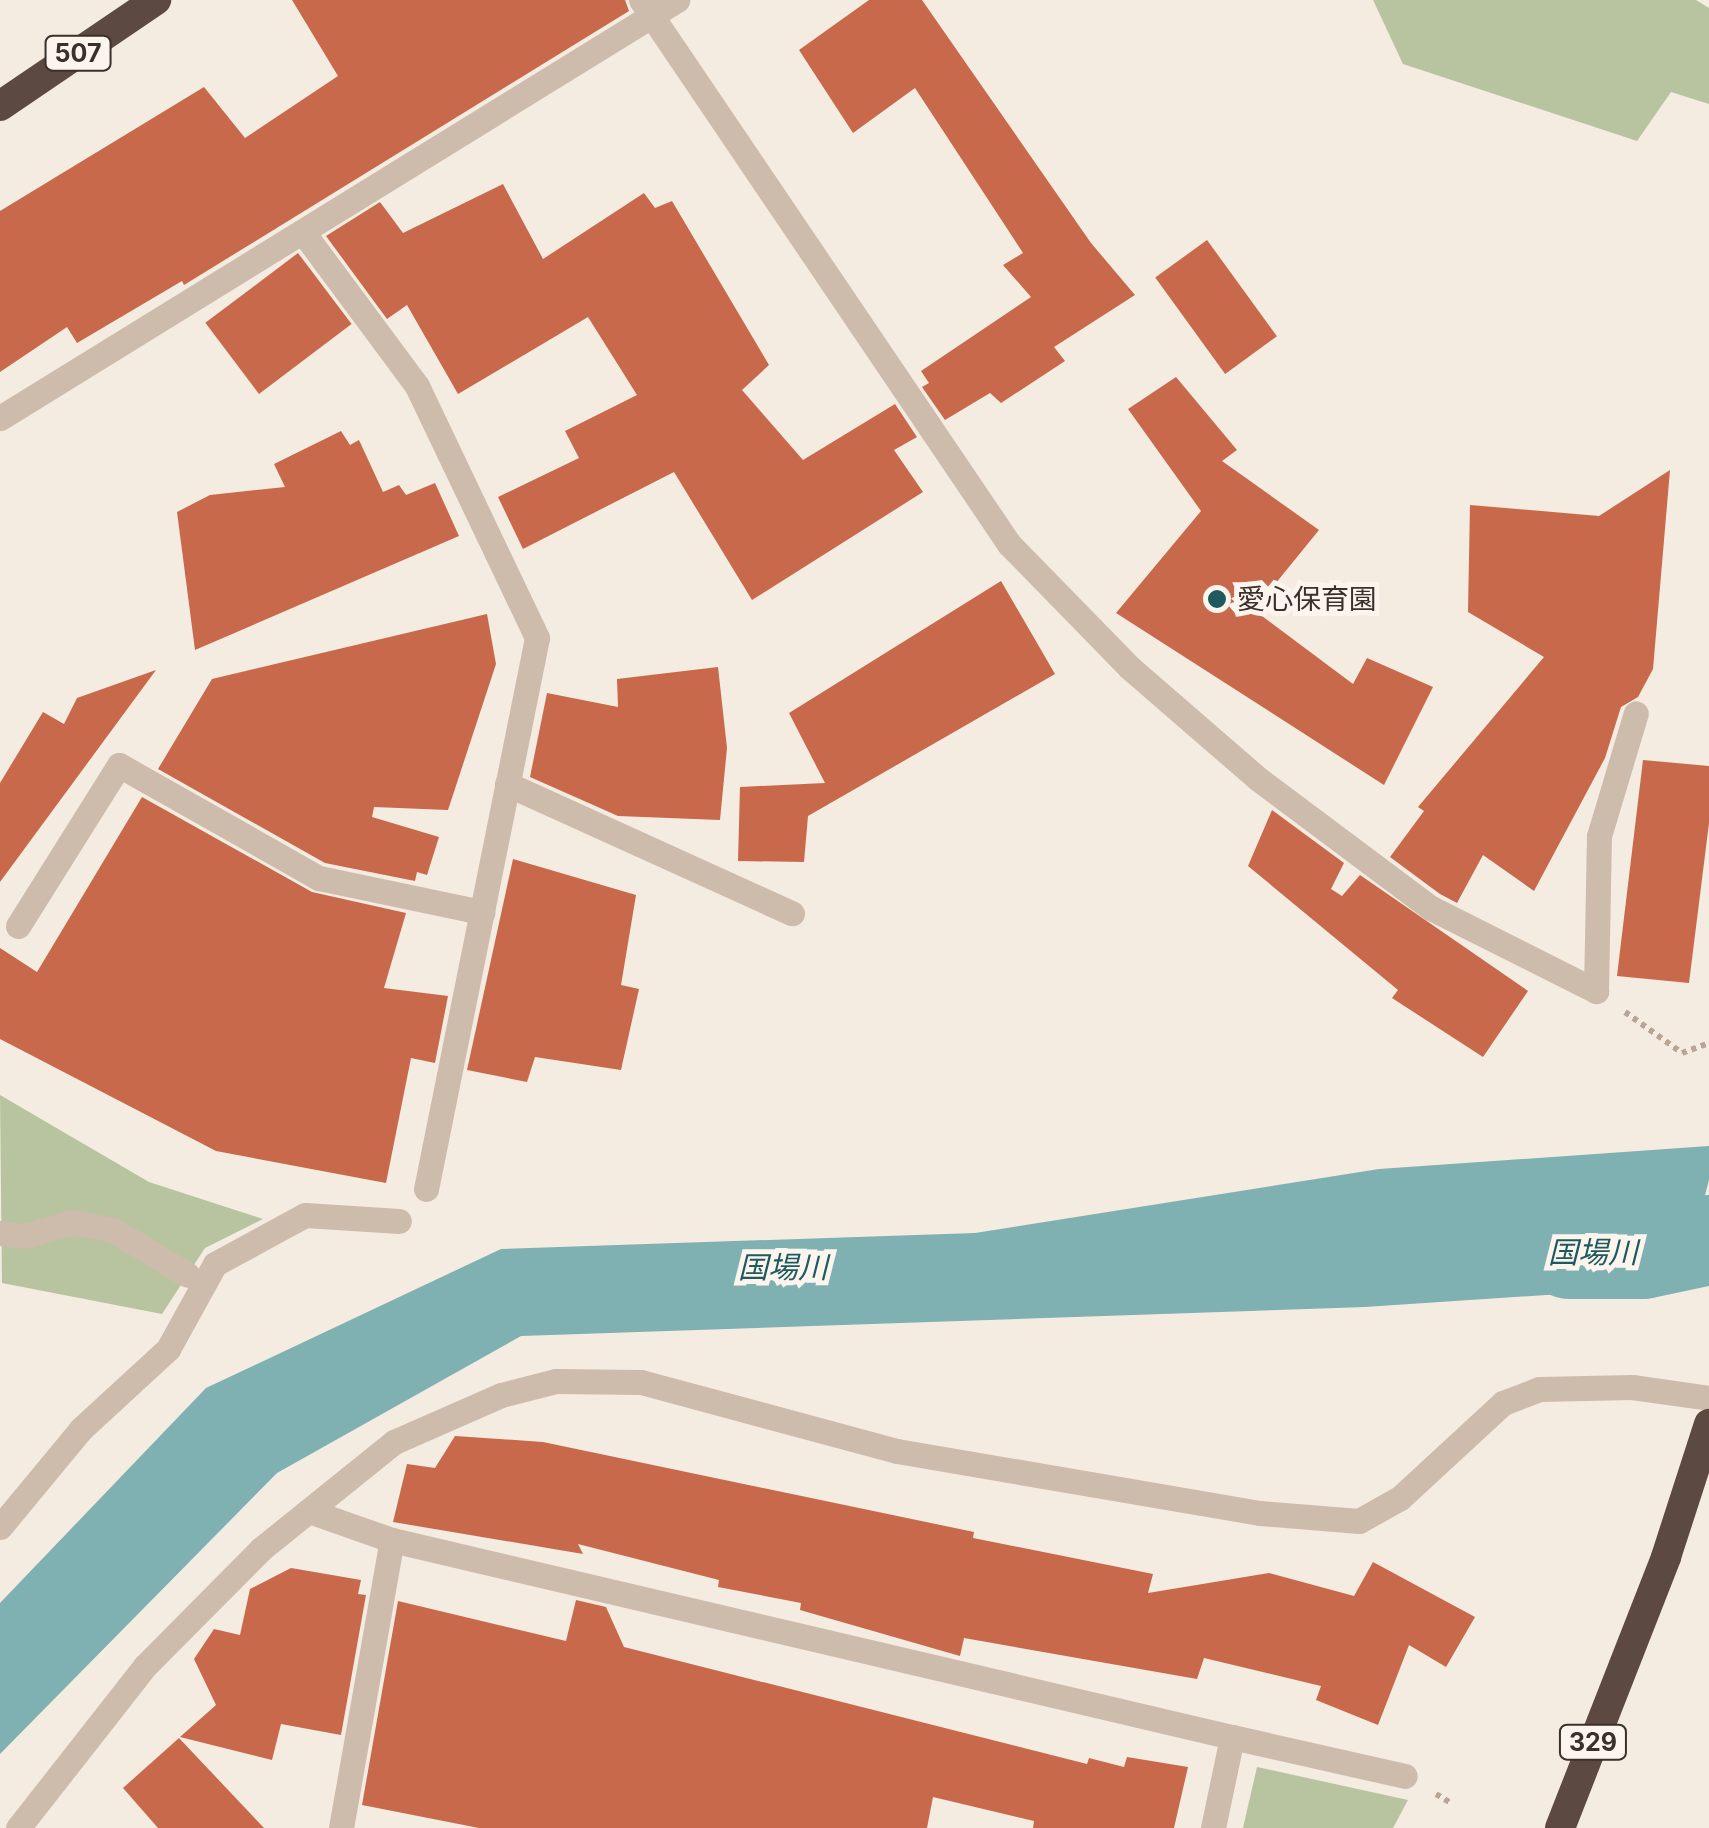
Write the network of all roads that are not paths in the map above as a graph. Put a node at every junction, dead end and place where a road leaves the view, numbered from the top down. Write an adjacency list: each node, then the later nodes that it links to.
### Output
1 (156, 0): 4 (highway, 507)
2 (678, 0): 3 (street)
3 (647, 8): 5 (street); 7 (street)
4 (0, 106)
5 (305, 235): 6 (street); 8 (street)
6 (0, 418)
7 (1636, 713)
8 (508, 784): 9 (street); 10 (street)
9 (482, 912): 11 (street); 12 (street)
10 (792, 913)
11 (18, 926)
12 (426, 1190)
13 (400, 1221): 19 (street)
14 (0, 1233): 15 (street)
15 (188, 1275)
16 (1709, 1398): 18 (street)
17 (1709, 1424): 26 (highway, 329)
18 (308, 1512): 20 (street); 23 (street)
19 (0, 1527)
20 (392, 1540): 21 (street); 24 (street)
21 (1232, 1737): 22 (street); 25 (street)
22 (1404, 1776)
23 (18, 1828)
24 (341, 1828)
25 (1212, 1828)
26 (1560, 1828)

